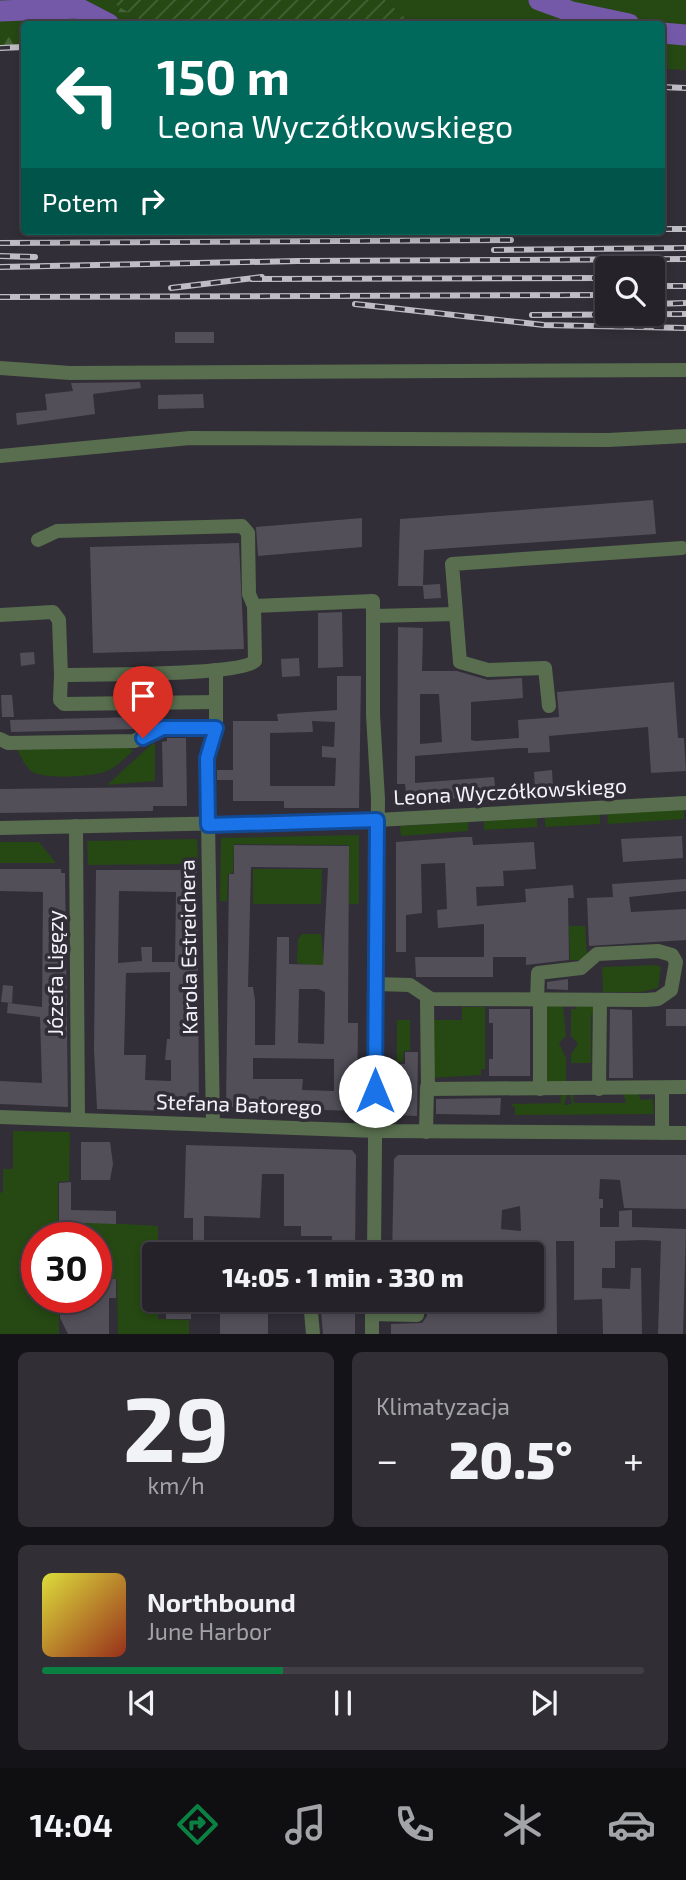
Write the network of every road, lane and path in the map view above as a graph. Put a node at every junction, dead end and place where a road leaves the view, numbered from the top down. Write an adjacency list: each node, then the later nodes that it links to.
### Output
1 (0, 368): 2 (street)
2 (686, 370)
3 (686, 436): 4 (street)
4 (0, 456)
5 (38, 540): 7 (street)
6 (682, 548): 8 (street)
7 (254, 606): 10 (street); 11 (street)
8 (456, 614): 10 (street); 14 (street)
9 (0, 615): 12 (street)
10 (374, 616): 18 (street)
11 (216, 670): 12 (street); 13 (street, Karola Estreichera)
12 (61, 675): 13 (street)
13 (216, 702): 15 (street, Karola Estreichera)
14 (549, 706)
15 (216, 728): 16 (street); 19 (street, Karola Estreichera)
16 (0, 738)
17 (686, 803): 18 (street, Leona Wyczółkowskiego)
18 (377, 820): 19 (street, Leona Wyczółkowskiego); 22 (street)
19 (208, 825): 20 (street, Leona Wyczółkowskiego); 33 (street, Karola Estreichera)
20 (76, 827): 21 (street, Leona Wyczółkowskiego); 32 (street, Józefa Ligęzy)
21 (0, 828)
22 (376, 984): 23 (street); 34 (street)
23 (427, 999): 24 (street); 28 (street)
24 (538, 1000): 25 (street); 25 (street); 29 (street)
25 (600, 1000): 30 (street)
26 (686, 1087): 27 (street)
27 (662, 1088): 30 (street); 36 (street)
28 (429, 1089): 29 (street); 35 (street)
29 (540, 1089): 30 (street)
30 (599, 1089)
31 (0, 1117): 32 (street, Stefana Batorego)
32 (78, 1120): 33 (street, Stefana Batorego)
33 (212, 1125): 34 (street, Stefana Batorego)
34 (376, 1131): 35 (street, Stefana Batorego); 38 (street)
35 (429, 1132): 36 (street, Stefana Batorego)
36 (662, 1133): 37 (street, Stefana Batorego)
37 (686, 1133)
38 (374, 1242)
39 (310, 1312): 41 (street)
40 (372, 1312): 42 (street)
41 (310, 1332)
42 (372, 1334)

